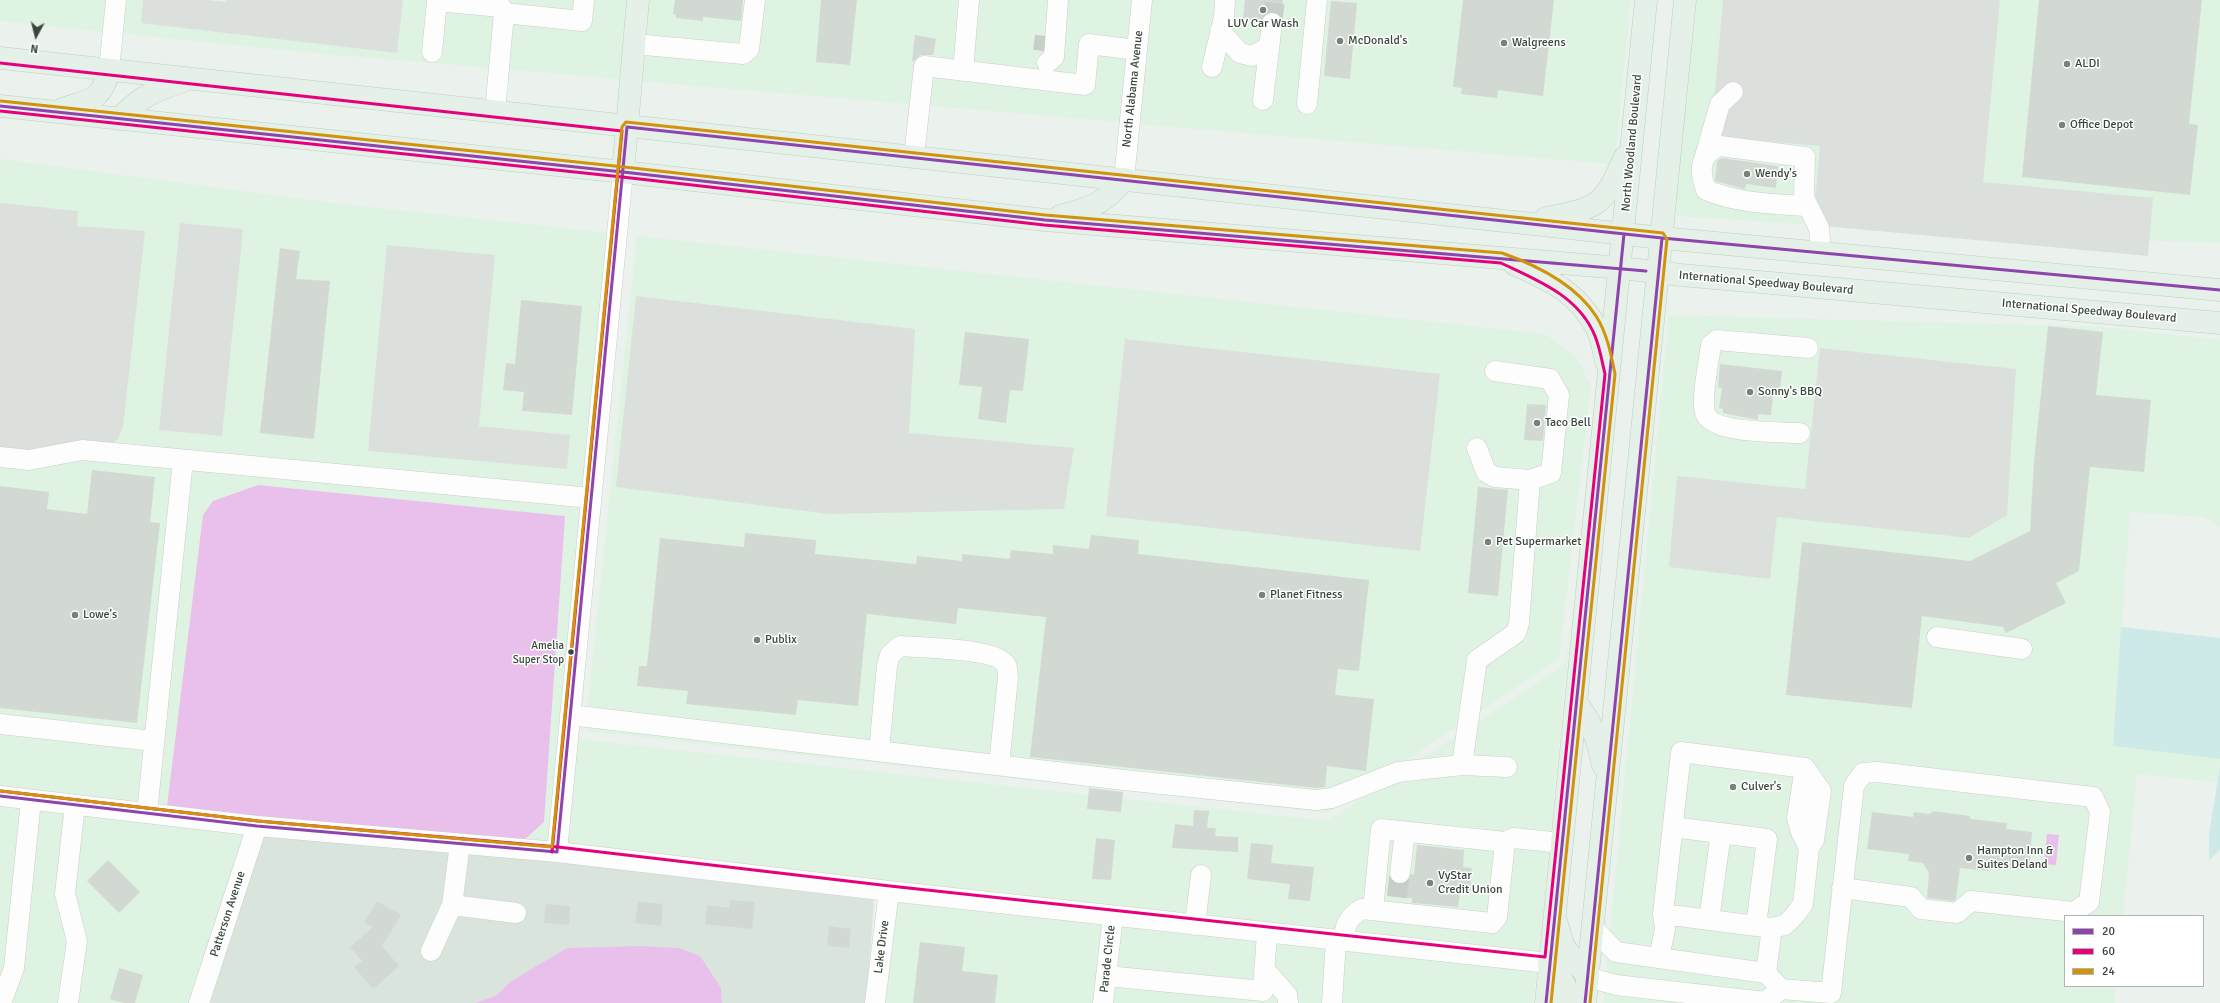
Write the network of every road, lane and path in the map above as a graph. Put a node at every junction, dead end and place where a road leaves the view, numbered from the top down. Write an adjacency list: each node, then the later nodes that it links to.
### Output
1 (116, 0): 23 (street)
2 (584, 0): 13 (street)
3 (638, 0): 16 (main road)
4 (755, 0): 16 (street)
5 (969, 0): 24 (street)
6 (1049, 0): 20 (street)
7 (1058, 0): 20 (street)
8 (1142, 0): 18 (street, North Alabama Avenue)
9 (1225, 0): 15 (street)
10 (1317, 0): 28 (street)
11 (1646, 0): 34 (main road, North Woodland Boulevard)
12 (1685, 0): 43 (main road)
13 (501, 7): 19 (street); 31 (street)
14 (1272, 23): 17 (street)
15 (1220, 31): 17 (street); 22 (street)
16 (634, 44): 33 (main road)
17 (1270, 47): 27 (street)
18 (1137, 50): 20 (street); 38 (street, North Alabama Avenue)
19 (432, 52)
20 (1045, 57): 24 (street)
21 (0, 58): 23 (main road)
22 (1212, 67)
23 (109, 70): 25 (main road); 30 (main road)
24 (963, 71): 35 (street)
25 (190, 79): 31 (main road); 32 (main road)
26 (1733, 92): 36 (street)
27 (1263, 100)
28 (1307, 104)
29 (0, 106): 30 (main road, International Speedway Boulevard)
30 (53, 112): 32 (main road, International Speedway Boulevard)
31 (495, 112): 33 (main road)
32 (119, 119): 37 (main road, International Speedway Boulevard)
33 (627, 127): 35 (main road); 37 (main road)
34 (1632, 142): 41 (main road); 42 (main road, North Woodland Boulevard)
35 (914, 156): 38 (main road)
36 (1705, 156): 39 (street); 39 (street)
37 (623, 172): 40 (main road, International Speedway Boulevard); 63 (street)
38 (1124, 179): 40 (main road); 41 (main road)
39 (1806, 206): 44 (street)
40 (1045, 220): 45 (main road, International Speedway Boulevard)
41 (1527, 222): 42 (main road)
42 (1624, 234): 43 (main road); 46 (main road, North Woodland Boulevard)
43 (1662, 238): 44 (main road); 48 (main road)
44 (1819, 246): 47 (main road); 49 (main road)
45 (1502, 258): 46 (main road, International Speedway Boulevard); 57 (main road)
46 (1621, 268): 48 (main road, International Speedway Boulevard); 57 (main road, North Woodland Boulevard)
47 (2002, 270): 50 (main road); 52 (main road)
48 (1659, 273): 49 (main road, International Speedway Boulevard); 74 (main road)
49 (1814, 287): 52 (main road, International Speedway Boulevard)
50 (2188, 287): 51 (main road); 53 (main road)
51 (2220, 290)
52 (2014, 304): 53 (main road, International Speedway Boulevard)
53 (2175, 319): 54 (main road, International Speedway Boulevard)
54 (2220, 323)
55 (1808, 348): 58 (street)
56 (1495, 371): 62 (street)
57 (1610, 374): 66 (main road, North Woodland Boulevard)
58 (1800, 433)
59 (1477, 448): 62 (street)
60 (0, 457): 61 (street)
61 (183, 460): 63 (street); 69 (street)
62 (1530, 480): 72 (street)
63 (591, 498): 67 (street)
64 (1936, 637): 65 (street)
65 (2022, 650)
66 (1576, 702): 74 (main road); 84 (main road, North Woodland Boulevard)
67 (570, 715): 70 (street); 86 (street)
68 (0, 724): 69 (street)
69 (153, 741): 78 (street)
70 (879, 751): 71 (street); 71 (street)
71 (999, 765): 72 (street)
72 (1462, 765): 73 (street)
73 (1507, 767)
74 (1607, 783): 100 (main road)
75 (0, 796): 76 (street)
76 (31, 800): 77 (street); 114 (street)
77 (75, 805): 78 (street); 115 (street)
78 (147, 813): 79 (street)
79 (257, 826): 85 (street); 116 (street, Patterson Avenue)
80 (1673, 828): 82 (street); 94 (street); 99 (street)
81 (1405, 832): 83 (street); 87 (street); 92 (street)
82 (1721, 833): 97 (street); 99 (street)
83 (1505, 842): 84 (street); 92 (street)
84 (1562, 843): 96 (main road, North Woodland Boulevard)
85 (460, 844): 86 (street); 91 (street)
86 (557, 852): 90 (street)
87 (1400, 873)
88 (1201, 875): 98 (street)
89 (1842, 888): 89 (street); 111 (street)
90 (889, 891): 95 (street); 117 (street, Lake Drive)
91 (452, 905): 93 (street); 103 (street)
92 (1373, 910): 102 (street)
93 (516, 913)
94 (1663, 914): 97 (street); 104 (street)
95 (1113, 916): 98 (street); 109 (street, Parade Circle)
96 (1554, 917): 105 (main road, North Woodland Boulevard); 110 (main road)
97 (1710, 920): 99 (street)
98 (1195, 925): 101 (street)
99 (1764, 927): 108 (street)
100 (1592, 928): 104 (street); 110 (main road)
101 (1267, 933): 102 (street); 107 (street)
102 (1340, 941): 105 (street); 119 (street)
103 (431, 951)
104 (1659, 958): 106 (street)
105 (1549, 963): 120 (main road, North Woodland Boulevard); 121 (main road)
106 (1694, 963): 108 (street); 112 (street)
107 (1264, 969): 109 (street); 118 (street)
108 (1766, 973): 111 (street)
109 (1106, 976): 113 (street, Parade Circle)
110 (1588, 977): 112 (street); 122 (main road)
111 (1781, 989): 112 (street)
112 (1690, 998)
113 (1104, 1002)
114 (2, 1003)
115 (68, 1003)
116 (199, 1003)
117 (875, 1003)
118 (1288, 1003)
119 (1332, 1003)
120 (1546, 1003)
121 (1567, 1003)
122 (1585, 1003)

